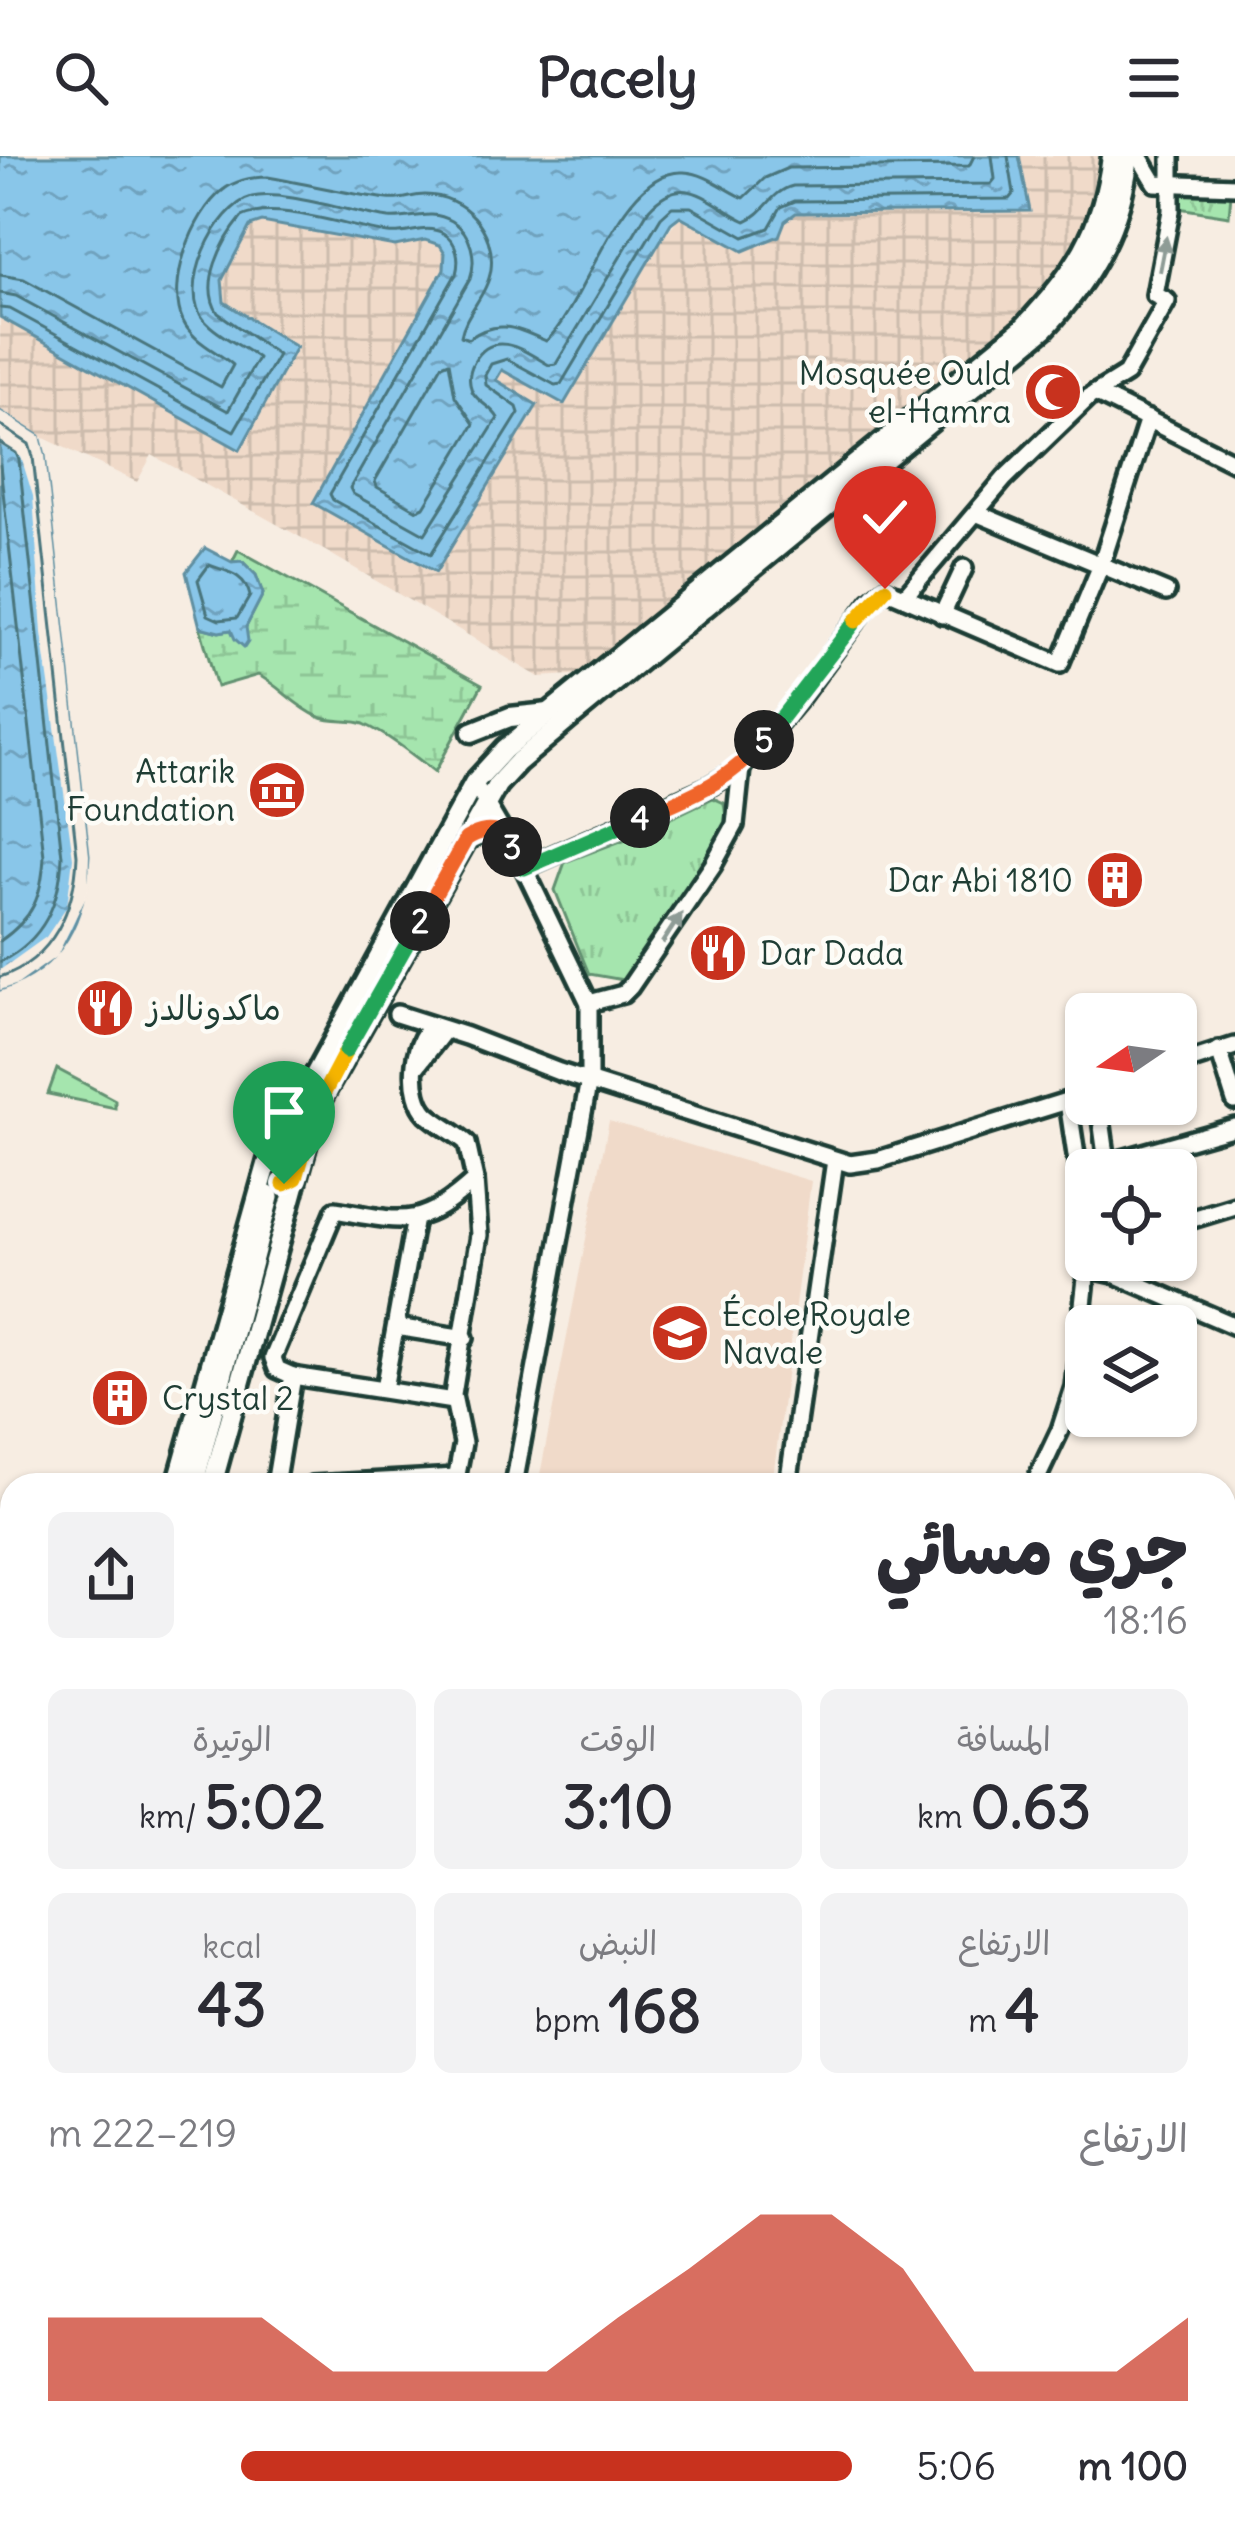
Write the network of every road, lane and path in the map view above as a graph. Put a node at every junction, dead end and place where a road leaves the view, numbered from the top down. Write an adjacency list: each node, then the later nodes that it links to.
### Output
1 (1112, 156): 7 (main road)
2 (1130, 156): 7 (main road)
3 (1139, 156): 5 (street)
4 (1171, 156): 5 (street)
5 (1171, 183): 6 (street); 8 (street, one-way to 5)
6 (1235, 186)
7 (1105, 223): 12 (main road)
8 (1095, 393): 9 (street); 11 (street)
9 (1148, 419): 10 (street); 13 (street)
10 (1235, 463)
11 (976, 513): 13 (street); 16 (street)
12 (751, 558): 18 (main road); 22 (main road)
13 (1100, 566): 15 (street); 17 (street)
14 (964, 568): 17 (street)
15 (1166, 592)
16 (905, 596): 17 (street); 20 (street)
17 (942, 615)
18 (549, 712): 19 (main road); 21 (main road)
19 (472, 732)
20 (741, 768): 25 (street); 26 (street, one-way to 20)
21 (474, 784): 22 (street); 37 (main road)
22 (488, 802): 23 (street); 24 (main road)
23 (506, 835): 24 (main road); 25 (street)
24 (466, 839): 38 (main road)
25 (524, 868): 26 (street)
26 (590, 1003): 31 (street)
27 (398, 1014): 28 (street)
28 (438, 1028): 31 (street); 39 (street)
29 (1227, 1048): 30 (street); 32 (street)
30 (1197, 1057)
31 (589, 1080): 36 (street); 57 (street)
32 (1235, 1101)
33 (1065, 1103): 36 (street)
34 (1235, 1127): 35 (street)
35 (1165, 1149)
36 (835, 1160): 58 (street)
37 (267, 1166): 38 (main road); 51 (main road)
38 (297, 1173): 54 (main road)
39 (476, 1180): 42 (street); 47 (street)
40 (1235, 1205): 41 (street)
41 (1197, 1217)
42 (415, 1218): 46 (street); 48 (street)
43 (1085, 1281): 59 (street)
44 (1143, 1281): 45 (street)
45 (1235, 1326)
46 (396, 1327): 47 (street); 49 (street)
47 (465, 1338): 50 (street)
48 (293, 1376): 49 (street); 55 (street)
49 (384, 1389): 50 (street)
50 (453, 1401): 56 (street)
51 (180, 1473)
52 (194, 1473): 53 (highway)
53 (204, 1473)
54 (215, 1473)
55 (277, 1473)
56 (456, 1473)
57 (516, 1473)
58 (790, 1473)
59 (1039, 1473)

